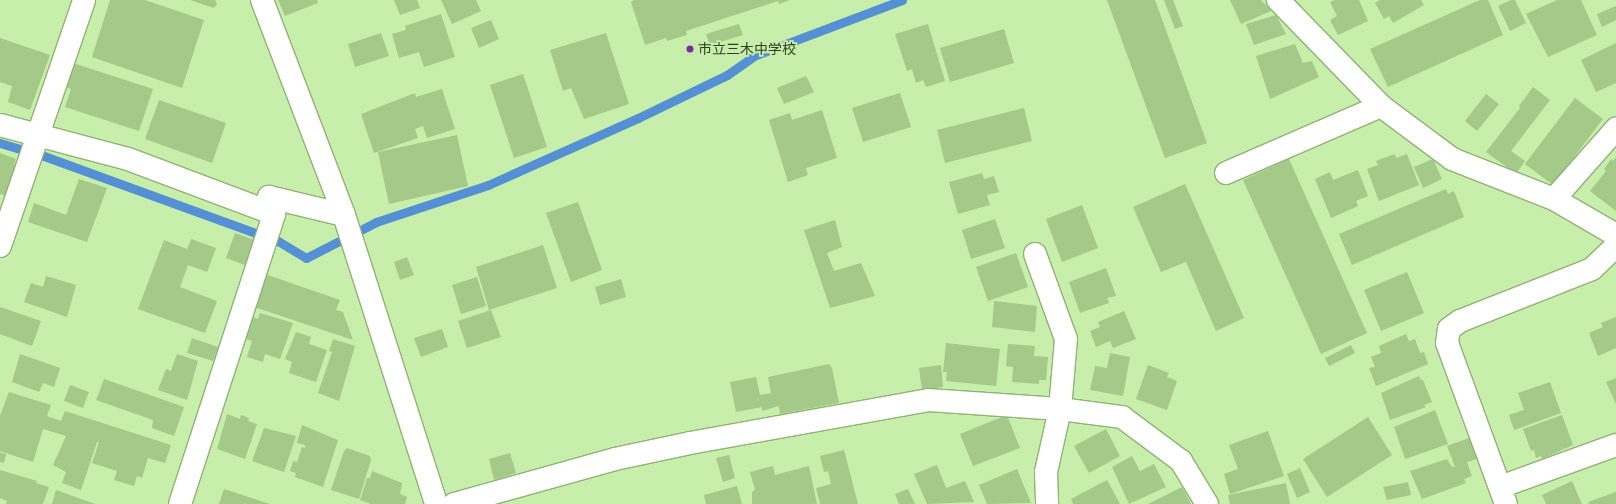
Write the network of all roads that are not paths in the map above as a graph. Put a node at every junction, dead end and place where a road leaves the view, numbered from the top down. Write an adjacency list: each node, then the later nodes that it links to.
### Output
1 (84, 0): 7 (street)
2 (262, 0): 11 (street)
3 (1278, 0): 4 (street)
4 (1381, 106): 8 (street); 9 (street)
5 (0, 125): 7 (street)
6 (1616, 128): 9 (street)
7 (36, 136): 10 (street); 13 (street)
8 (1226, 173)
9 (1554, 199): 12 (street)
10 (274, 214): 11 (street); 19 (street)
11 (344, 216): 20 (street)
12 (1616, 235)
13 (0, 246)
14 (1616, 246): 18 (street)
15 (1035, 254): 16 (street)
16 (1060, 409): 21 (street); 22 (street); 23 (street)
17 (1616, 445): 18 (street)
18 (1503, 496)
19 (180, 504)
20 (436, 504)
21 (454, 504)
22 (1047, 504)
23 (1207, 504)

